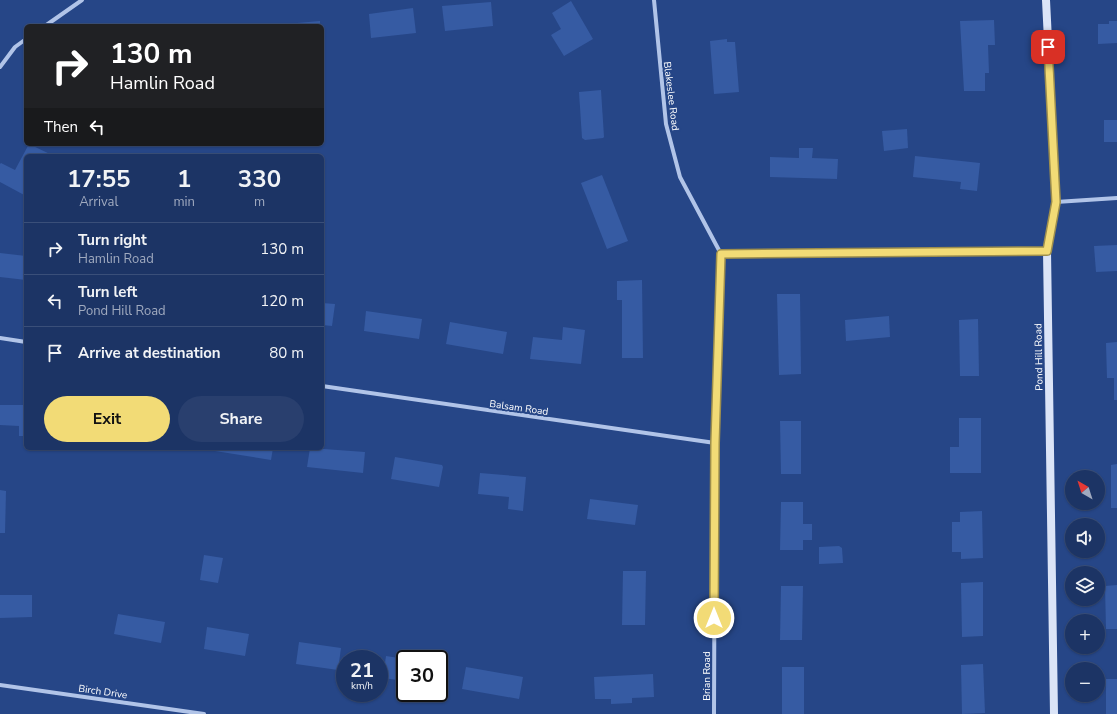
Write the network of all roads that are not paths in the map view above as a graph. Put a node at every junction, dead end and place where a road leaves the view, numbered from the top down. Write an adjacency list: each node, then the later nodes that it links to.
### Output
1 (82, 0): 4 (street)
2 (654, 0): 10 (street, Blakeslee Road)
3 (1046, 0): 8 (main road, Pond Hill Road)
4 (48, 24)
5 (24, 40): 6 (street)
6 (0, 67)
7 (1117, 198): 8 (street)
8 (1056, 202): 9 (main road, Pond Hill Road)
9 (1047, 251): 10 (street); 18 (main road, Pond Hill Road)
10 (721, 254): 14 (street, Brian Road)
11 (0, 338): 12 (street)
12 (24, 342)
13 (324, 386): 14 (street, Balsam Road)
14 (715, 443): 17 (street, Brian Road)
15 (0, 685): 16 (street, Birch Drive)
16 (204, 714)
17 (714, 714)
18 (1054, 714)

